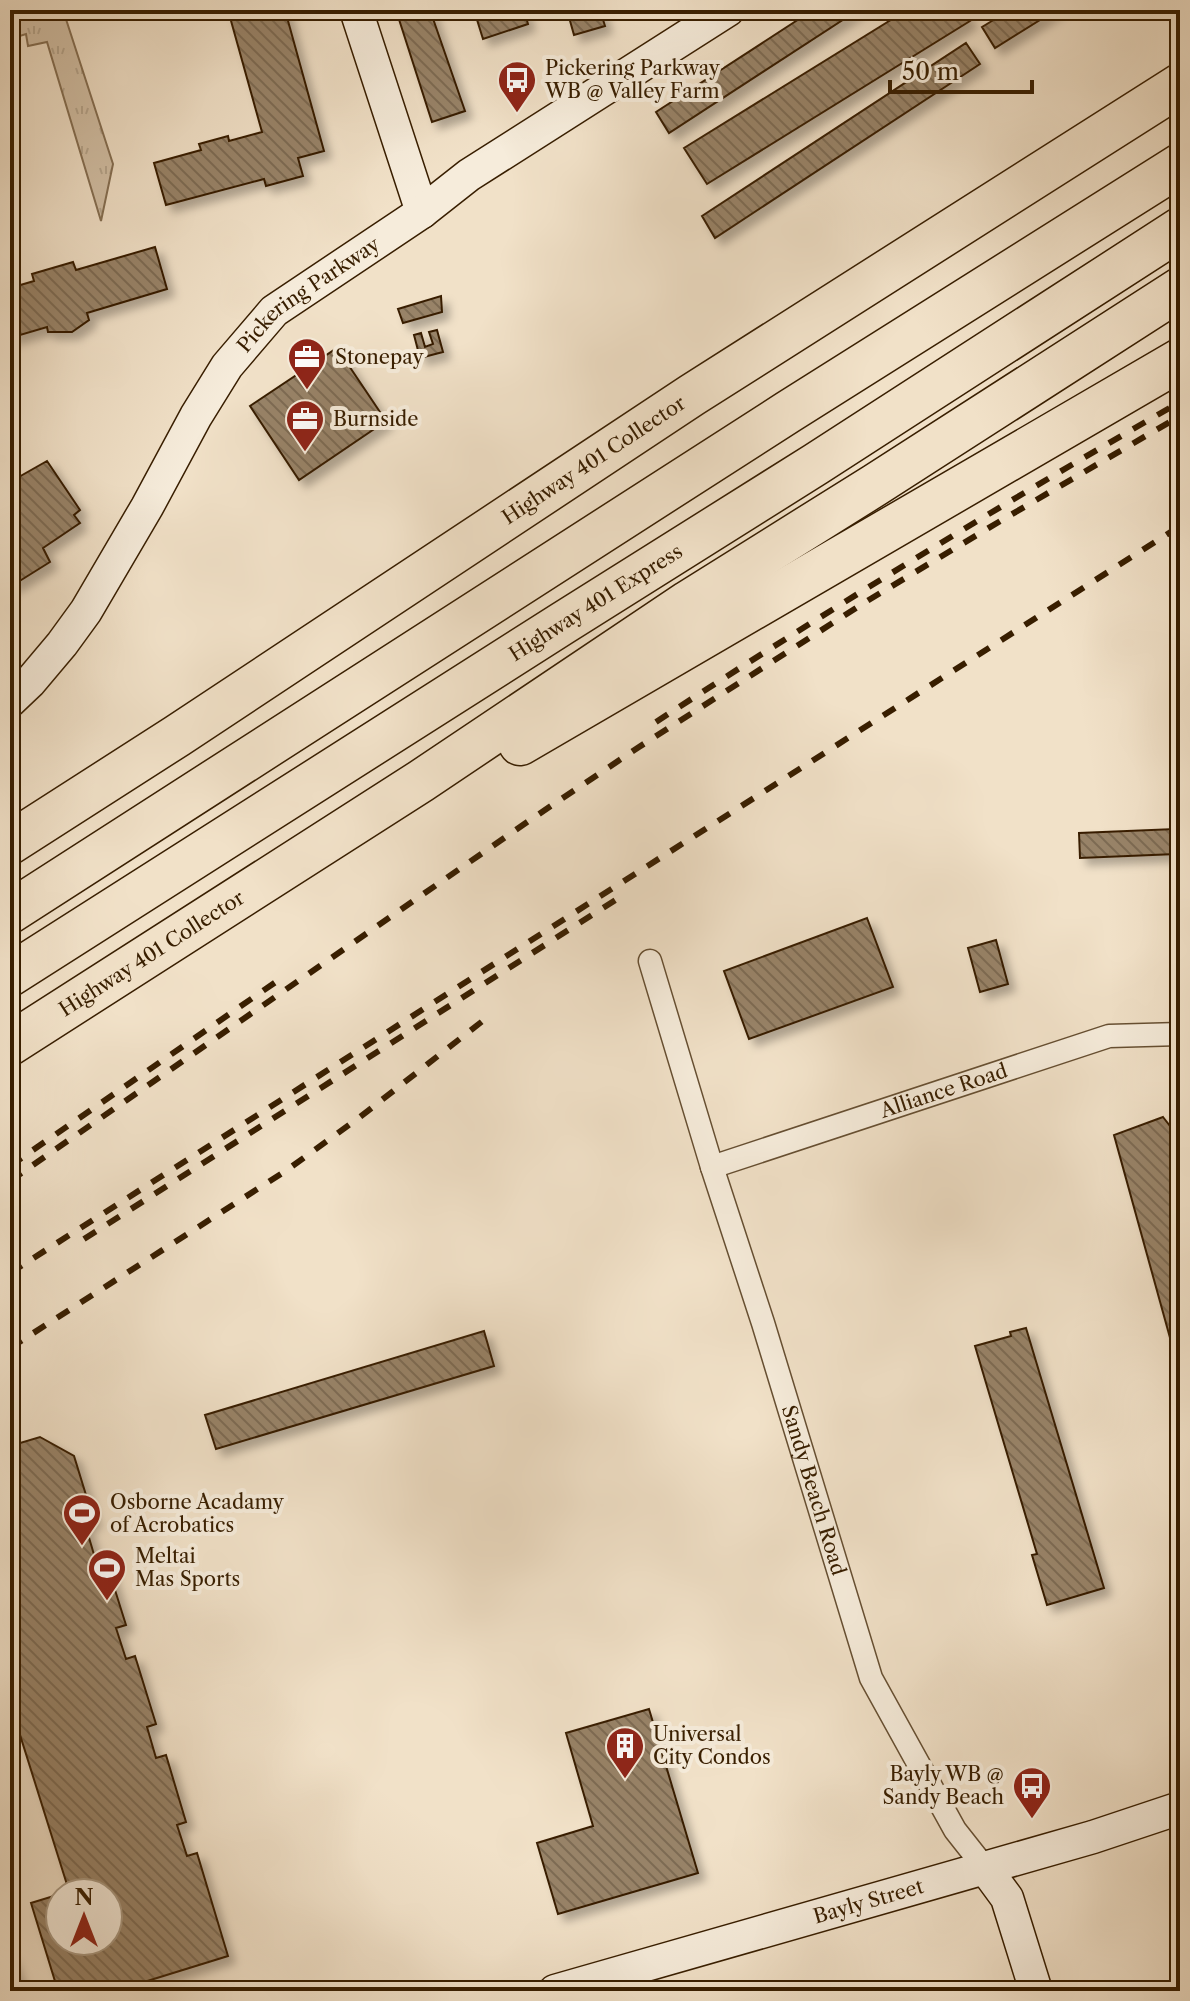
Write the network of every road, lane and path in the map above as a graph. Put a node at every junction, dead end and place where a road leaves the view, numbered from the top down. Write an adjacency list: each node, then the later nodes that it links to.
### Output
1 (356, 10): 5 (street)
2 (728, 10): 5 (street, Pickering Parkway)
3 (1180, 85): 11 (highway, Highway 401 Collector)
4 (1180, 165): 12 (highway)
5 (422, 212): 9 (street, Pickering Parkway)
6 (1180, 229): 14 (highway, Highway 401 Express)
7 (1180, 289): 10 (highway, Highway 401 Collector)
8 (1180, 360): 10 (highway)
9 (10, 701)
10 (421, 781): 16 (highway, Highway 401 Collector)
11 (10, 843)
12 (10, 912)
13 (650, 961): 17 (street, Sandy Beach Road)
14 (10, 975)
15 (1180, 1034): 17 (street, Alliance Road)
16 (10, 1044)
17 (712, 1167): 19 (street, Sandy Beach Road)
18 (1180, 1808): 19 (street, Bayly Street)
19 (985, 1868): 20 (street, Bayly Street); 21 (street, Sandy Beach Road)
20 (555, 1991)
21 (1036, 1991)

